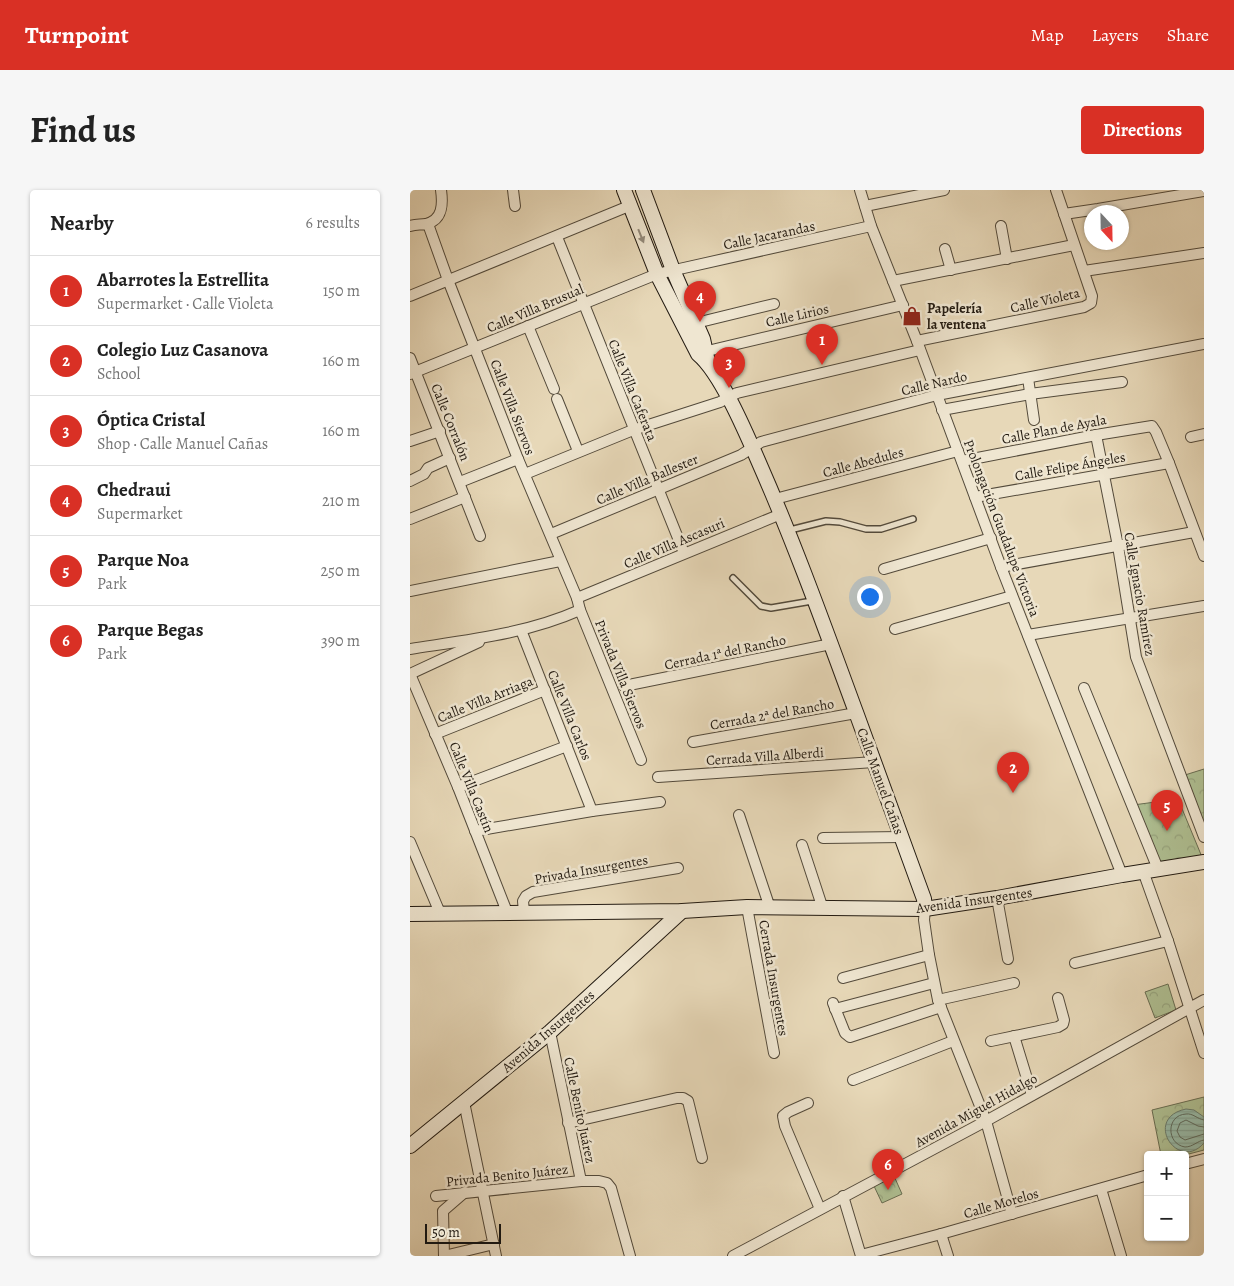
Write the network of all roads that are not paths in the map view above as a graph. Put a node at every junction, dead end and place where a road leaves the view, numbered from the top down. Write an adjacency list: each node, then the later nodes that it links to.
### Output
1 (440, 190): 13 (street)
2 (513, 190): 9 (street)
3 (624, 190): 10 (street, Calle Manuel Cañas)
4 (642, 190): 22 (street, Calle Manuel Cañas)
5 (860, 190): 11 (street, Prolongación Guadalupe Victoria)
6 (944, 190): 11 (street)
7 (1056, 190): 12 (street)
8 (1204, 191): 12 (street)
9 (515, 206)
10 (629, 206): 17 (street); 25 (street, Calle Manuel Cañas, one-way to 25)
11 (866, 206): 15 (street, Prolongación Guadalupe Victoria)
12 (1064, 214): 18 (street)
13 (428, 224): 14 (street); 26 (street, Calle Villa Siervos)
14 (410, 226)
15 (872, 226): 22 (street, Calle Jacarandas); 27 (street, Prolongación Guadalupe Victoria)
16 (1000, 226): 21 (street)
17 (557, 237): 26 (street); 29 (street, Calle Villa Caferata)
18 (1074, 245): 21 (street); 24 (street)
19 (945, 249): 23 (street)
20 (1204, 253): 24 (street)
21 (1007, 259): 23 (street)
22 (673, 270): 25 (street, Calle Villa Brusual); 32 (street, Calle Manuel Cañas)
23 (951, 270): 27 (street)
24 (1084, 272): 35 (street, Calle Violeta)
25 (657, 274): 29 (street, Calle Villa Brusual); 37 (street, Calle Manuel Cañas)
26 (448, 280): 28 (street); 36 (street, Calle Villa Siervos)
27 (893, 281): 31 (street, Prolongación Guadalupe Victoria)
28 (410, 296)
29 (584, 302): 33 (street, Calle Villa Brusual); 47 (street, Calle Villa Caferata)
30 (774, 304): 32 (street)
31 (902, 305): 35 (street, Prolongación Guadalupe Victoria); 37 (street, Calle Lirios)
32 (696, 323): 37 (street, Calle Manuel Cañas)
33 (528, 326): 36 (street, Calle Villa Brusual); 54 (street)
34 (1204, 344): 40 (street, Calle Nardo)
35 (918, 345): 42 (street, Prolongación Guadalupe Victoria); 44 (street, Calle Violeta)
36 (475, 348): 39 (street, Calle Villa Brusual); 57 (street, Calle Villa Siervos)
37 (704, 356): 44 (street, Calle Manuel Cañas)
38 (410, 358): 39 (street, Calle Corralón)
39 (413, 373): 48 (street, Calle Corralón)
40 (1028, 378): 42 (street, Calle Nardo); 43 (street)
41 (1122, 382): 43 (street)
42 (937, 394): 45 (street, Prolongación Guadalupe Victoria); 53 (street, Calle Nardo)
43 (1030, 394): 45 (street); 46 (street)
44 (728, 398): 47 (street, Calle Violeta); 53 (street, Calle Manuel Cañas)
45 (942, 410): 55 (street, Prolongación Guadalupe Victoria)
46 (1034, 420)
47 (633, 430): 54 (street, Calle Violeta); 63 (street, Calle Villa Caferata)
48 (440, 431): 52 (street); 56 (street, Calle Corralón)
49 (1204, 434): 51 (street)
50 (1096, 435): 55 (street, Calle Plan de Ayala); 58 (street, Calle Plan de Ayala); 60 (street, Calle Ignacio Ramírez)
51 (1190, 437)
52 (410, 441)
53 (752, 446): 63 (street, Calle Villa Ballester); 66 (street, Calle Manuel Cañas)
54 (578, 452): 59 (street, Calle Violeta)
55 (960, 456): 65 (street, Prolongación Guadalupe Victoria); 66 (street, Calle Abedules)
56 (450, 458): 61 (street); 62 (street, Calle Corralón)
57 (518, 459): 59 (street, Calle Villa Siervos); 62 (street)
58 (1168, 463): 60 (street, Calle Felipe Ángeles); 71 (street)
59 (525, 474): 72 (street, Calle Villa Siervos)
60 (1103, 474): 65 (street, Calle Felipe Ángeles); 75 (street, Calle Ignacio Ramírez)
61 (410, 481)
62 (460, 482): 64 (street, Calle Corralón)
63 (659, 489): 72 (street, Calle Villa Ballester); 76 (street, Calle Villa Caferata)
64 (465, 497): 68 (street); 73 (street, Calle Corralón)
65 (976, 497): 74 (street, Prolongación Guadalupe Victoria)
66 (775, 499): 67 (street, Calle Manuel Cañas)
67 (781, 514): 70 (street, Calle Manuel Cañas); 76 (street, Calle Villa Ascasuri)
68 (410, 519)
69 (913, 519): 70 (lane)
70 (788, 531): 85 (street, Calle Manuel Cañas)
71 (1194, 532): 75 (street); 77 (street)
72 (551, 534): 78 (street, Calle Villa Siervos)
73 (480, 536)
74 (991, 538): 79 (street, Prolongación Guadalupe Victoria); 80 (street)
75 (1118, 546): 79 (street); 88 (street, Calle Ignacio Ramírez)
76 (684, 553): 84 (street, Calle Villa Ascasuri)
77 (1204, 556)
78 (560, 561): 82 (street); 84 (street, Calle Villa Siervos)
79 (1001, 567): 83 (street, Prolongación Guadalupe Victoria)
80 (884, 569)
81 (732, 578): 85 (lane)
82 (410, 591)
83 (1012, 596): 89 (street); 91 (street, Prolongación Guadalupe Victoria)
84 (577, 598): 87 (street, Privada Villa Siervos)
85 (816, 600): 93 (street, Calle Manuel Cañas)
86 (1204, 606): 88 (street)
87 (580, 610): 90 (street); 103 (street, Privada Villa Siervos)
88 (1131, 619): 91 (street); 112 (street, Calle Ignacio Ramírez)
89 (895, 629)
90 (521, 630): 92 (street); 98 (street, Calle Villa Carlos)
91 (1028, 635): 120 (street, Prolongación Guadalupe Victoria)
92 (491, 637): 94 (street); 95 (street)
93 (832, 644): 96 (street, Cerrada 1ª del Rancho); 99 (street, Calle Manuel Cañas)
94 (410, 649)
95 (410, 674): 100 (street, Calle Villa Castín)
96 (624, 686)
97 (1084, 688): 118 (street)
98 (545, 690): 100 (street, Calle Villa Arriaga); 102 (street, Calle Villa Carlos)
99 (856, 713): 101 (street, Cerrada 2ª del Rancho); 104 (street, Calle Manuel Cañas)
100 (435, 734): 106 (street, Calle Villa Castín)
101 (692, 742)
102 (567, 746): 106 (street); 108 (street, Calle Villa Carlos)
103 (640, 760)
104 (874, 762): 105 (street, Cerrada Villa Alberdi); 111 (street, Calle Manuel Cañas)
105 (658, 778)
106 (458, 787): 110 (street, Calle Villa Castín)
107 (660, 802): 108 (street)
108 (592, 811): 110 (street)
109 (739, 815): 123 (street)
110 (475, 831): 127 (street, Calle Villa Castín)
111 (902, 837): 113 (street); 125 (street, Calle Manuel Cañas)
112 (1204, 837)
113 (823, 838)
114 (410, 842): 129 (street)
115 (802, 845): 124 (street)
116 (1204, 862): 118 (street, Avenida Insurgentes)
117 (678, 868): 128 (street, Privada Insurgentes)
118 (1158, 869): 119 (street, Avenida Insurgentes)
119 (1143, 871): 120 (street, Avenida Insurgentes); 131 (street)
120 (1122, 875): 121 (street, Avenida Insurgentes)
121 (997, 898): 125 (street, Avenida Insurgentes); 133 (street)
122 (747, 907): 123 (street, Avenida Insurgentes); 126 (street, Avenida Insurgentes); 146 (street, Cerrada Insurgentes)
123 (770, 908): 124 (street, Avenida Insurgentes)
124 (823, 909): 125 (street, Avenida Insurgentes)
125 (925, 909): 132 (street, Calle Manuel Cañas)
126 (682, 911): 128 (street, Avenida Insurgentes); 142 (street, Avenida Insurgentes)
127 (508, 912): 128 (street, Avenida Insurgentes); 129 (street, Avenida Insurgentes)
128 (524, 912)
129 (440, 913): 130 (street, Avenida Insurgentes)
130 (410, 914)
131 (1168, 941): 134 (street); 141 (street)
132 (929, 955): 135 (street); 136 (street, Calle Manuel Cañas)
133 (1008, 959)
134 (1075, 963)
135 (843, 978)
136 (934, 983): 140 (street, Calle Manuel Cañas); 140 (street)
137 (1014, 983): 140 (street)
138 (1058, 998): 143 (street)
139 (1204, 1000): 141 (street, Avenida Miguel Hidalgo)
140 (940, 1004): 144 (street, Calle Manuel Cañas)
141 (1189, 1008): 147 (street); 149 (street, Avenida Miguel Hidalgo)
142 (550, 1032): 150 (street, Avenida Insurgentes); 153 (street, Calle Benito Juárez)
143 (1014, 1036): 145 (street); 149 (street)
144 (953, 1041): 148 (street); 152 (street, Calle Manuel Cañas)
145 (991, 1041)
146 (774, 1053)
147 (1204, 1053)
148 (853, 1080)
149 (1032, 1095): 152 (street, Avenida Miguel Hidalgo)
150 (464, 1102): 154 (street, Avenida Insurgentes); 162 (street)
151 (808, 1103): 165 (street)
152 (986, 1121): 164 (street, Avenida Miguel Hidalgo); 166 (street, Calle Manuel Cañas)
153 (568, 1122): 155 (street); 159 (street, Calle Benito Juárez)
154 (410, 1146)
155 (702, 1158)
156 (1204, 1158): 157 (street)
157 (1189, 1163)
158 (1144, 1176): 160 (street, Calle Morelos)
159 (581, 1181): 162 (street, Privada Benito Juárez); 173 (street, Calle Benito Juárez)
160 (1101, 1189): 166 (street, Calle Morelos); 175 (street)
161 (465, 1192): 162 (street, Privada Benito Juárez); 163 (street, Privada Benito Juárez); 171 (street)
162 (484, 1192): 168 (street)
163 (436, 1196)
164 (843, 1196): 165 (street, Avenida Miguel Hidalgo); 170 (street)
165 (820, 1209): 169 (street, Avenida Miguel Hidalgo)
166 (1012, 1214): 167 (street, Calle Morelos)
167 (941, 1234): 170 (street, Calle Morelos); 174 (street)
168 (494, 1244): 171 (street); 172 (street)
169 (739, 1254)
170 (861, 1255)
171 (444, 1256)
172 (496, 1256)
173 (630, 1256)
174 (948, 1256)
175 (1121, 1256)

